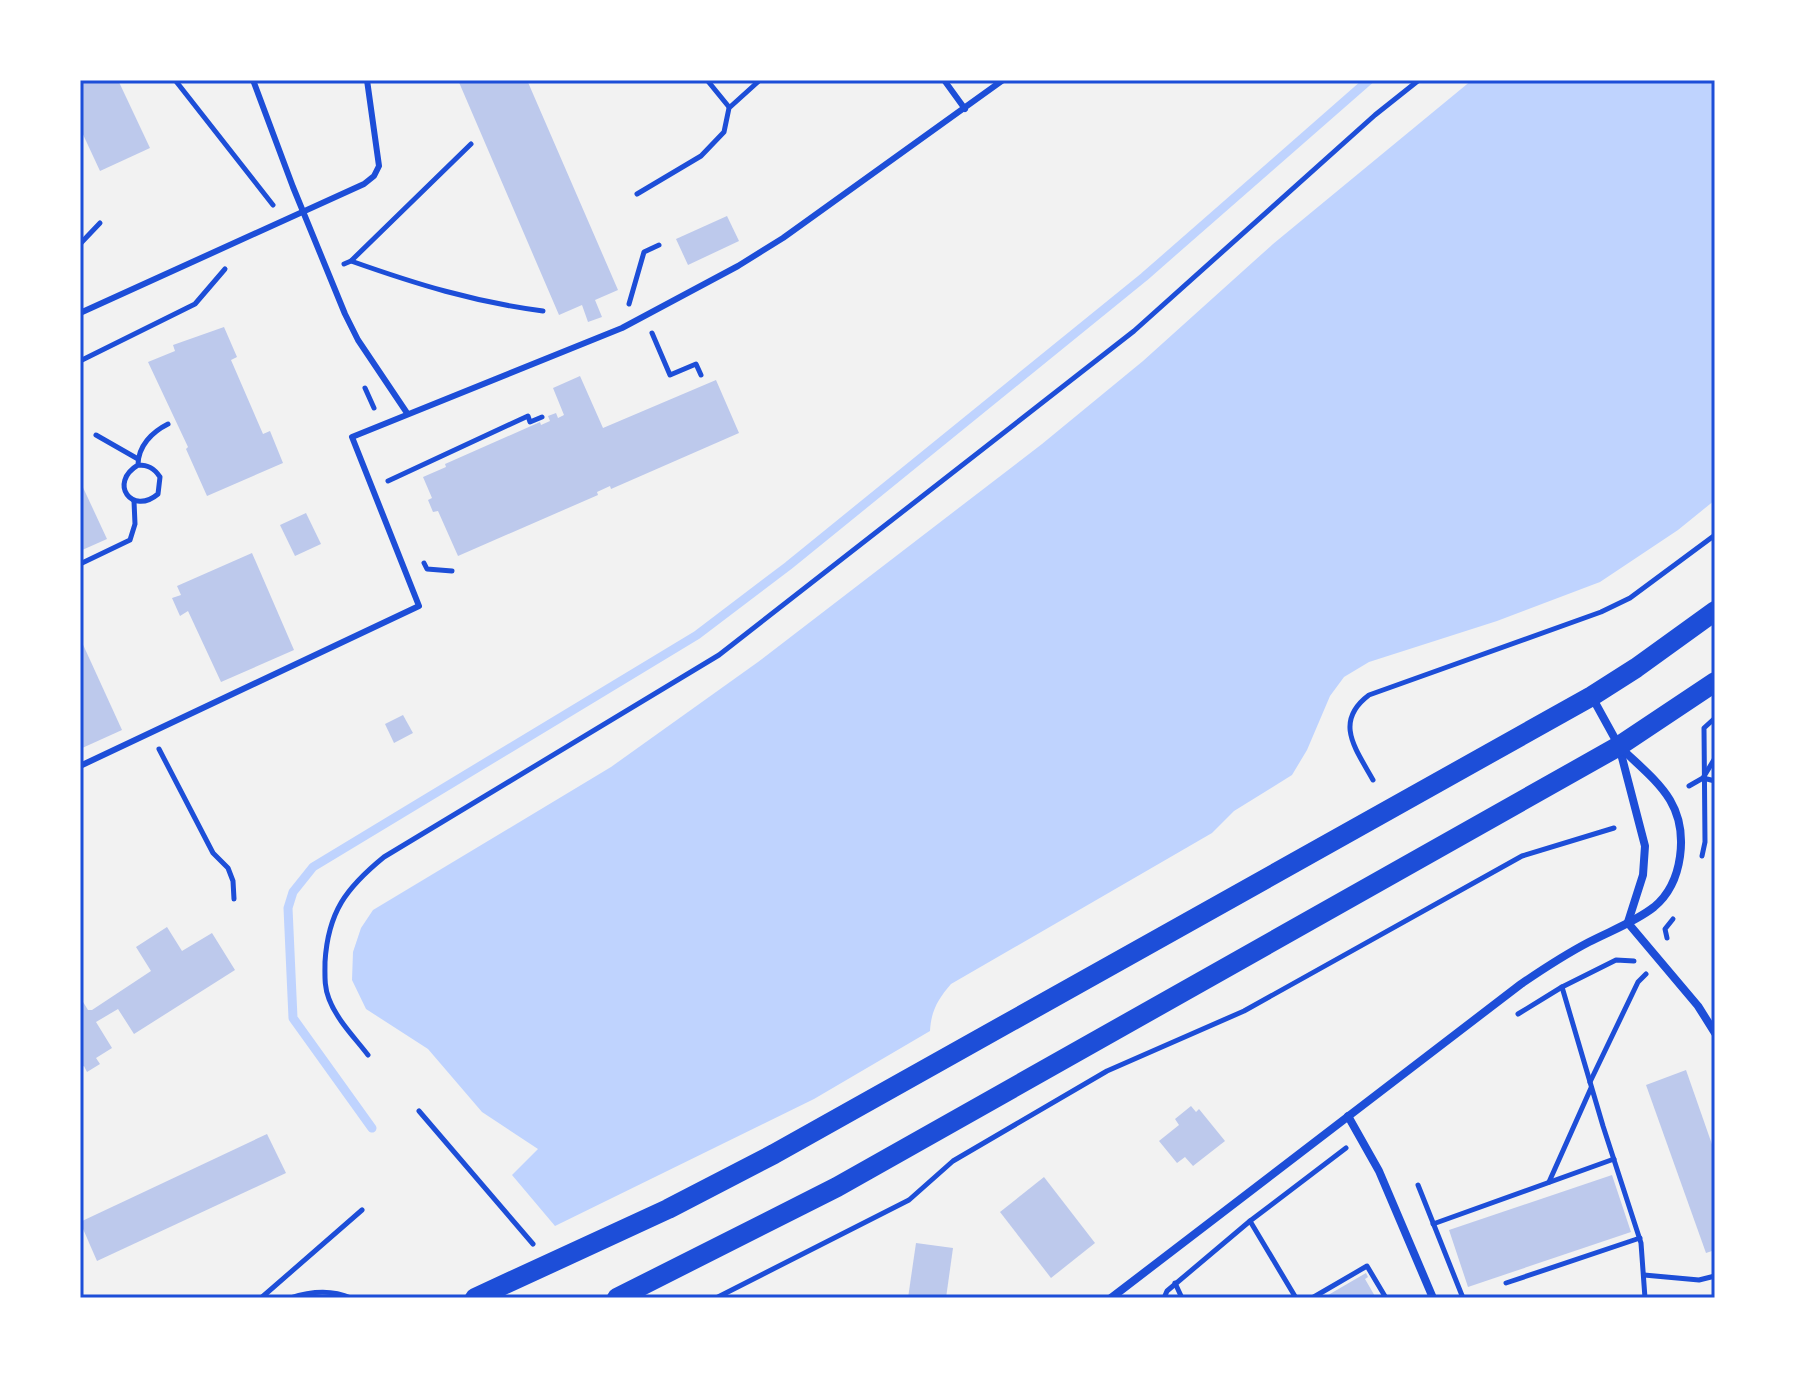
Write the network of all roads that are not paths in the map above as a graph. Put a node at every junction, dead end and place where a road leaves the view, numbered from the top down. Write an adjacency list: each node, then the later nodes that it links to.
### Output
1 (253, 80): 6 (lane)
2 (367, 80): 6 (lane)
3 (944, 80): 5 (lane)
4 (1003, 80): 5 (lane)
5 (965, 109): 8 (lane)
6 (304, 211): 7 (lane); 8 (lane)
7 (80, 313)
8 (407, 413): 13 (lane)
9 (1715, 611): 11 (main road)
10 (1715, 682): 12 (main road)
11 (1592, 696): 12 (street); 17 (main road)
12 (1619, 746): 14 (street); 14 (street); 18 (main road)
13 (80, 766)
14 (1628, 923): 15 (street); 16 (street)
15 (1715, 1033)
16 (1348, 1116): 19 (street); 20 (street)
17 (475, 1298)
18 (617, 1298)
19 (1111, 1298)
20 (1433, 1298)

